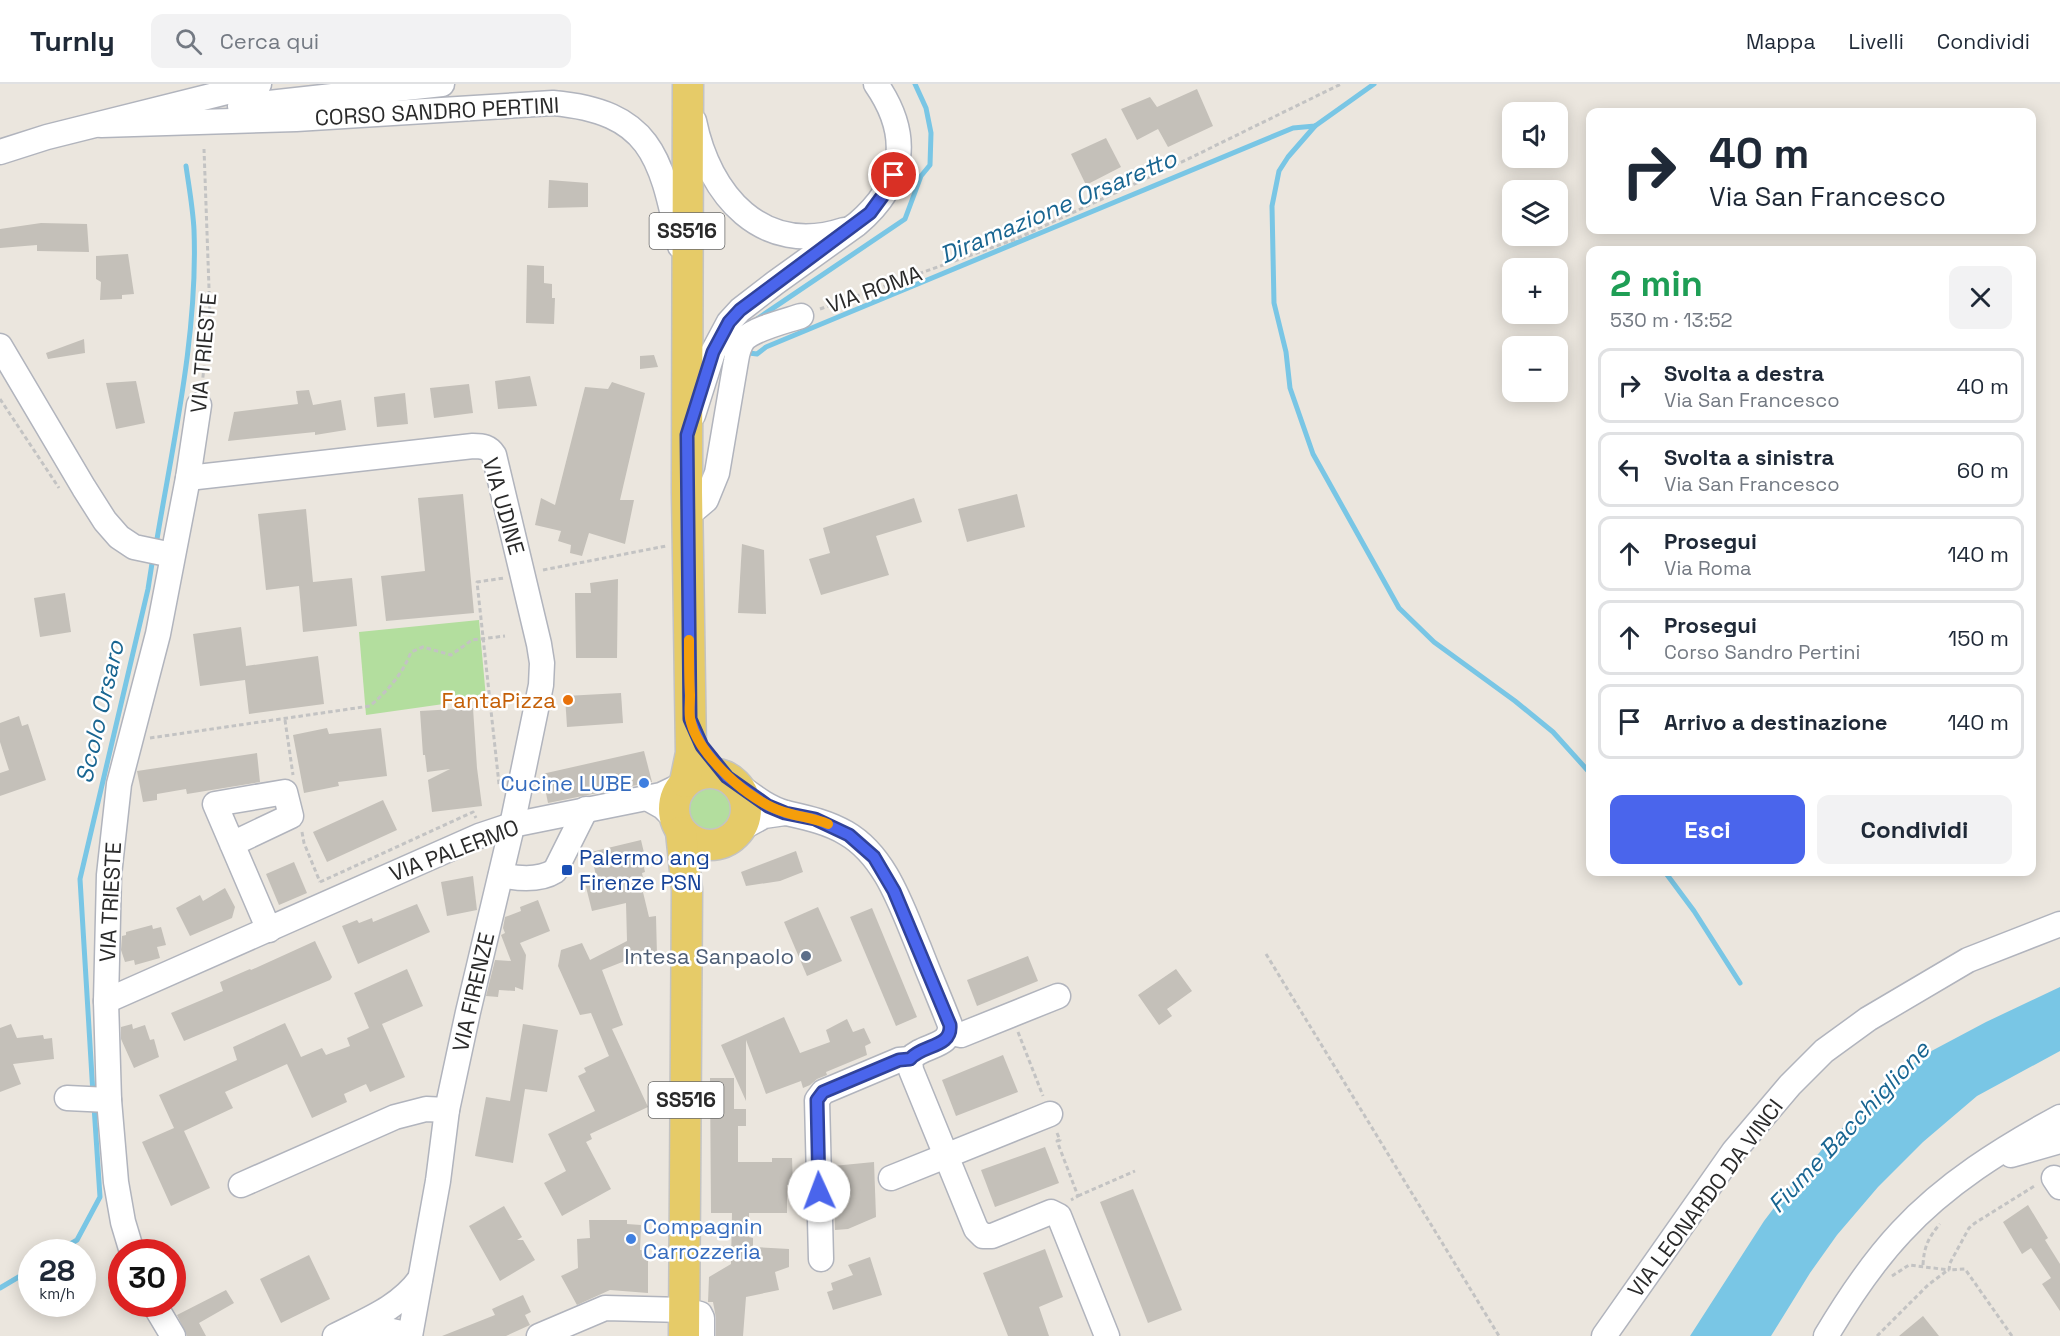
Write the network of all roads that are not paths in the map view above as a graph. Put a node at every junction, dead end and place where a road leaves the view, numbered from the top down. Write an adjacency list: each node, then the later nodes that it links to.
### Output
1 (260, 84): 5 (street, CORSO SANDRO PERTINI)
2 (442, 84): 5 (street, CORSO SANDRO PERTINI)
3 (876, 84): 7 (street)
4 (688, 87): 7 (street); 8 (main road, SS516)
5 (101, 125): 6 (street, CORSO SANDRO PERTINI); 8 (street, CORSO SANDRO PERTINI)
6 (0, 152)
7 (857, 224): 12 (street)
8 (687, 288): 12 (main road, SS516)
9 (801, 315): 14 (street, VIA ROMA)
10 (0, 346): 15 (street)
11 (200, 405): 13 (street, VIA TRIESTE)
12 (687, 435): 14 (main road, SS516)
13 (188, 478): 15 (street, VIA TRIESTE); 22 (street, VIA UDINE)
14 (687, 529): 16 (main road, SS516)
15 (159, 553): 31 (street, VIA TRIESTE)
16 (690, 719): 17 (main road, SS516); 18 (main road, SS516)
17 (733, 781): 18 (main road); 21 (street); 24 (main road, SS516)
18 (683, 783): 19 (street, VIA PALERMO); 23 (main road, SS516)
19 (647, 798): 20 (street, VIA PALERMO); 23 (street)
20 (586, 809): 22 (street, VIA PALERMO); 26 (street)
21 (785, 813): 24 (street); 32 (street)
22 (512, 825): 26 (street, VIA FIRENZE); 29 (street, VIA PALERMO)
23 (678, 825): 24 (main road); 27 (main road, SS516)
24 (731, 836): 27 (main road, SS516)
25 (231, 843): 25 (street); 29 (street)
26 (501, 875): 34 (street, VIA FIRENZE)
27 (687, 890): 47 (main road, SS516)
28 (2060, 924): 54 (street, VIA LEONARDO DA VINCI)
29 (269, 930): 31 (street, VIA PALERMO)
30 (1058, 996): 32 (street)
31 (106, 1001): 42 (street, VIA TRIESTE)
32 (951, 1034): 33 (street)
33 (910, 1059): 38 (street); 43 (street)
34 (447, 1110): 41 (street); 44 (street, VIA FIRENZE)
35 (1050, 1114): 38 (street)
36 (2060, 1118): 39 (street)
37 (2060, 1141): 39 (street)
38 (946, 1154): 40 (street); 53 (street)
39 (1986, 1161): 55 (street)
40 (891, 1178)
41 (241, 1185)
42 (128, 1239)
43 (821, 1259)
44 (420, 1279): 45 (street); 48 (street, VIA FIRENZE)
45 (379, 1314): 48 (street); 49 (street)
46 (162, 1317): 50 (street)
47 (684, 1323): 51 (street); 52 (street)
48 (411, 1331): 49 (street)
49 (341, 1333)
50 (173, 1336)
51 (539, 1336)
52 (702, 1336)
53 (1107, 1336)
54 (1604, 1336)
55 (1826, 1336)

